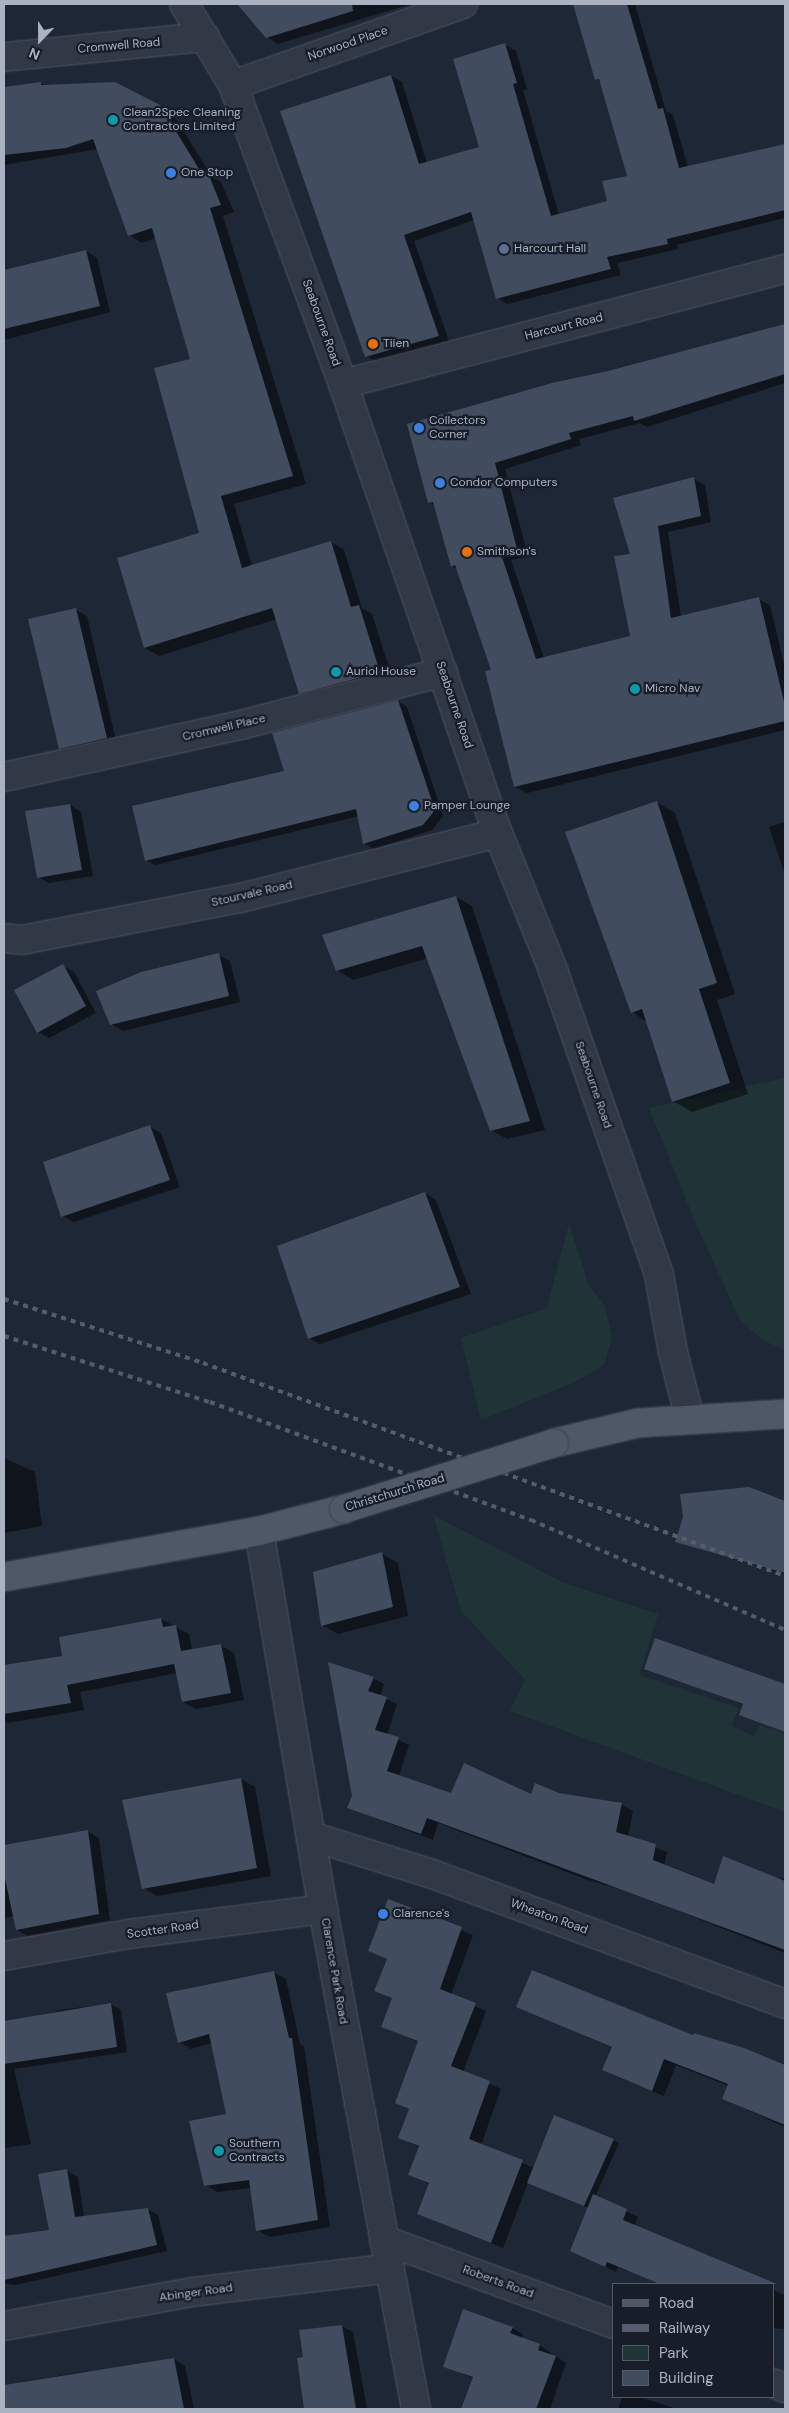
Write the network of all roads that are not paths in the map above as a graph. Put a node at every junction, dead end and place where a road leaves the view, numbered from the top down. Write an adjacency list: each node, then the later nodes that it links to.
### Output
1 (184, 4): 3 (street, Seabourne Road)
2 (463, 4): 5 (street, Norwood Place)
3 (204, 37): 4 (street, Cromwell Road); 5 (street, Seabourne Road)
4 (4, 57)
5 (233, 85): 7 (street, Seabourne Road)
6 (785, 270): 7 (street, Harcourt Road)
7 (343, 384): 8 (street, Seabourne Road)
8 (443, 672): 9 (street, Cromwell Place); 10 (street, Seabourne Road)
9 (4, 776)
10 (498, 833): 11 (street, Stourvale Road); 13 (street, Seabourne Road)
11 (4, 938)
12 (785, 1414): 13 (main road, Christchurch Road)
13 (690, 1419): 14 (main road, Christchurch Road, bridge)
14 (258, 1531): 15 (main road, Christchurch Road); 16 (street, Clarence Park Road)
15 (4, 1577)
16 (311, 1836): 17 (street, Clarence Park Road); 19 (street, Wheaton Road)
17 (323, 1909): 18 (street, Scotter Road); 20 (street, Clarence Park Road)
18 (4, 1956)
19 (785, 2004)
20 (384, 2240): 21 (street, Clarence Park Road); 22 (street, Roberts Road)
21 (390, 2268): 23 (street, Abinger Road); 24 (street, Clarence Park Road)
22 (612, 2324)
23 (4, 2326)
24 (416, 2409)

